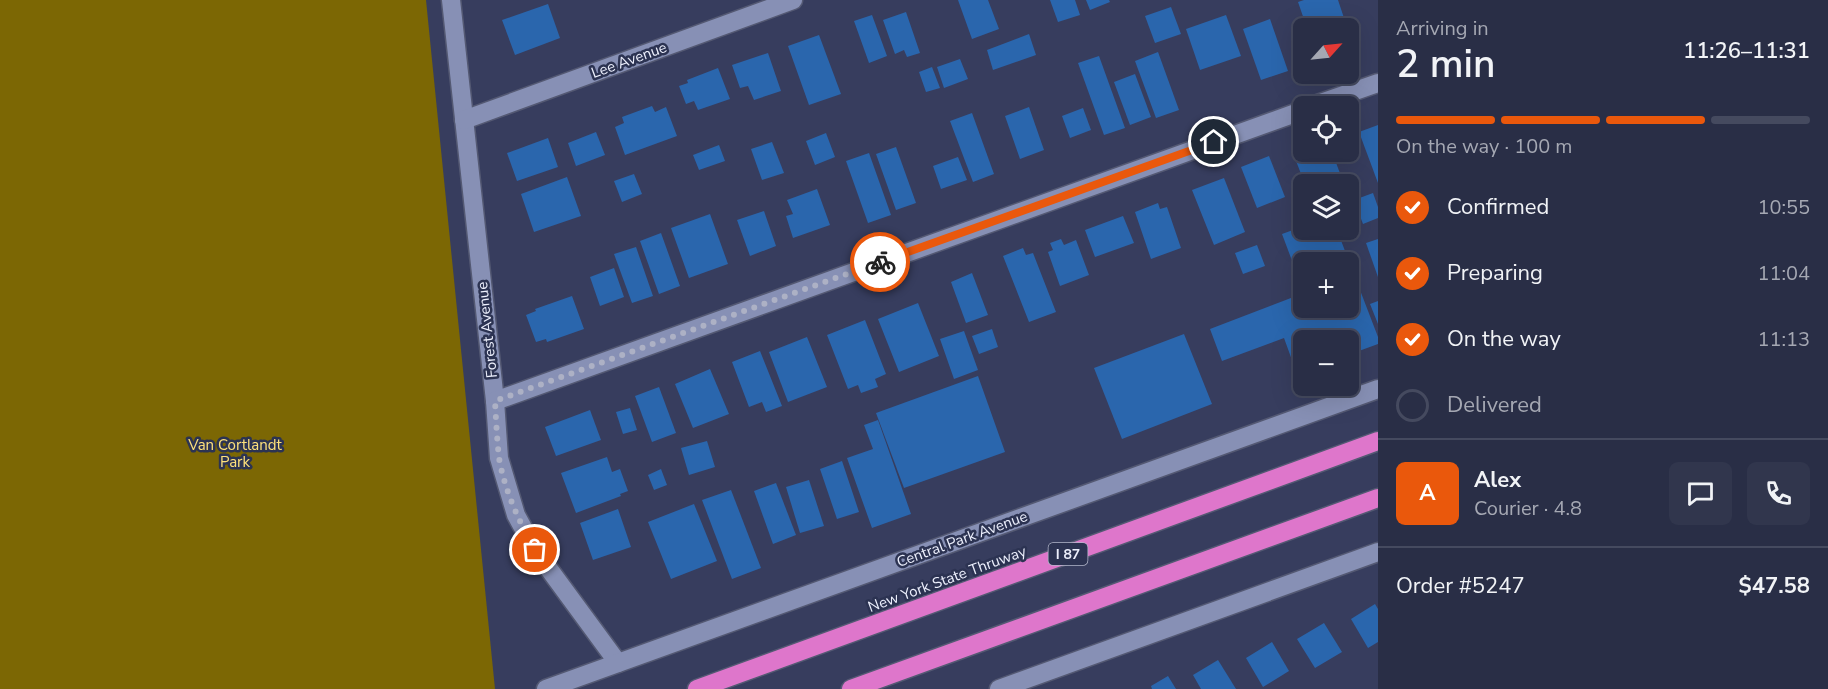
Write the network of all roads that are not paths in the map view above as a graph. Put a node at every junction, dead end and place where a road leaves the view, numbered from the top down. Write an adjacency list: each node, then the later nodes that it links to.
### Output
1 (451, 0): 6 (street, Forest Avenue)
2 (793, 0): 6 (street, Lee Avenue)
3 (1378, 83): 4 (street)
4 (1341, 96)
5 (1293, 114): 8 (street)
6 (465, 120): 8 (street, Forest Avenue)
7 (1378, 389): 12 (street, Central Park Avenue)
8 (495, 401): 12 (street, Forest Avenue)
9 (1378, 441): 14 (highway, New York State Thruway / I 87)
10 (1378, 498): 15 (highway)
11 (1378, 552): 16 (street)
12 (618, 663): 13 (street, Central Park Avenue)
13 (546, 689)
14 (697, 689)
15 (851, 689)
16 (999, 689)

